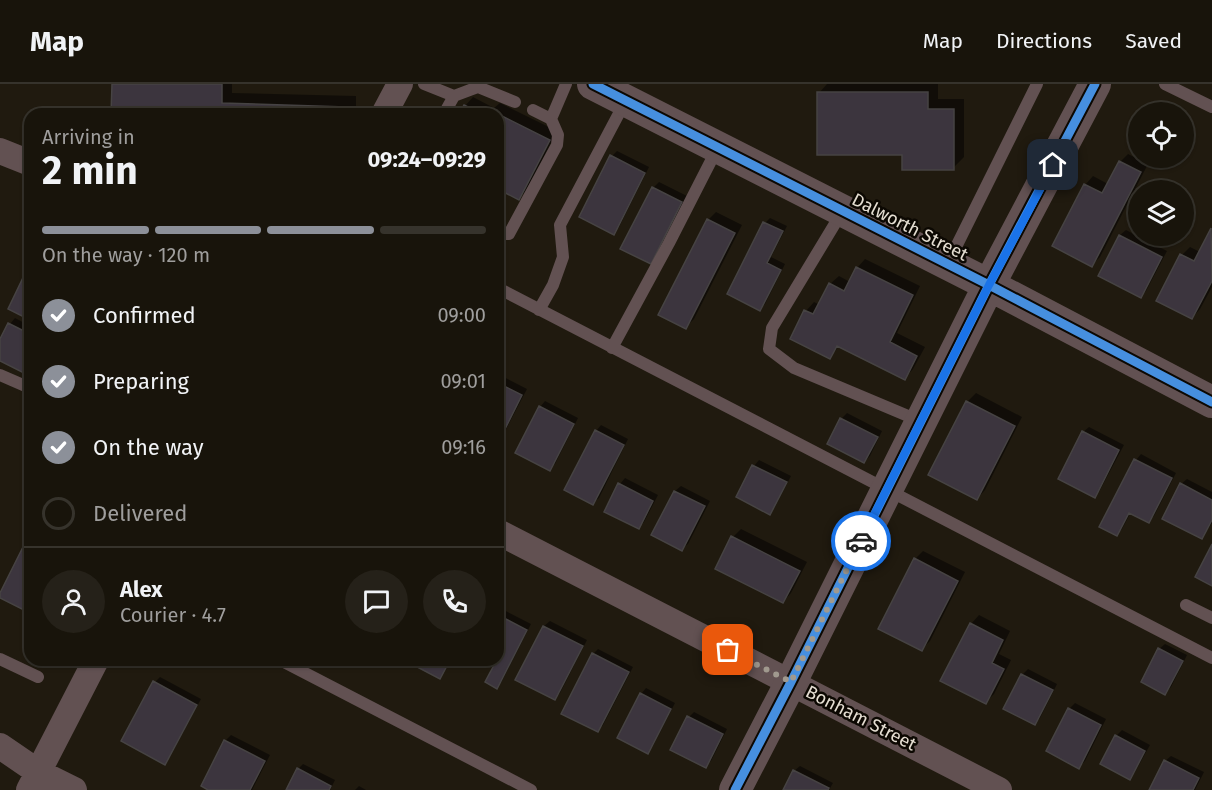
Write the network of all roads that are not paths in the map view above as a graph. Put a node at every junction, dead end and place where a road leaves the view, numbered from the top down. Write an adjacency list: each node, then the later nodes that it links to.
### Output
1 (400, 84): 11 (street)
2 (424, 84): 8 (lane)
3 (566, 84): 15 (lane)
4 (593, 84): 9 (street, Dalworth Street)
5 (1037, 84): 21 (lane)
6 (1095, 84): 22 (street)
7 (1165, 84): 13 (lane)
8 (453, 96): 10 (lane); 12 (lane)
9 (626, 101): 16 (street, Dalworth Street); 24 (lane)
10 (515, 102)
11 (387, 108)
12 (447, 108)
13 (1212, 108)
14 (533, 110): 15 (lane)
15 (551, 119): 20 (lane)
16 (718, 148): 19 (street, Dalworth Street); 25 (lane)
17 (0, 151): 18 (street)
18 (24, 161)
19 (842, 211): 21 (street, Dalworth Street); 29 (lane)
20 (504, 234)
21 (947, 264): 22 (street, Dalworth Street)
22 (989, 285): 28 (street, Dalworth Street); 29 (street)
23 (504, 291): 24 (lane)
24 (539, 310): 25 (lane)
25 (612, 348): 30 (lane)
26 (0, 375): 27 (lane)
27 (24, 385)
28 (1212, 402)
29 (921, 422): 30 (street)
30 (887, 491): 34 (lane); 39 (street)
31 (504, 535): 39 (street, Bonham Street)
32 (1186, 605): 33 (lane)
33 (1212, 618)
34 (1212, 658)
35 (0, 659): 38 (lane)
36 (93, 666): 41 (street)
37 (292, 666): 43 (lane)
38 (38, 677)
39 (791, 682): 44 (street); 45 (street, Bonham Street)
40 (0, 746): 41 (street)
41 (34, 781): 42 (street)
42 (74, 790)
43 (531, 790)
44 (735, 790)
45 (999, 790)

